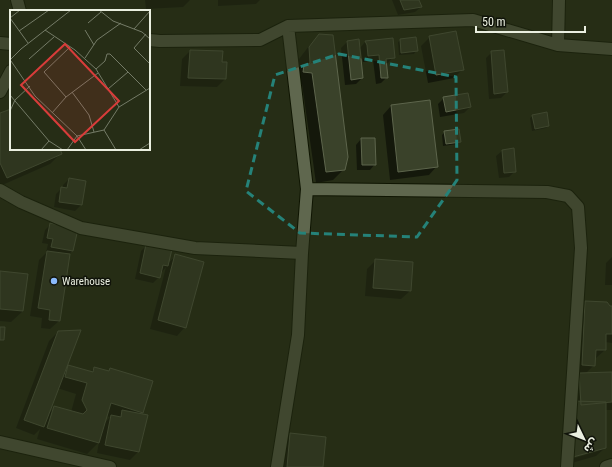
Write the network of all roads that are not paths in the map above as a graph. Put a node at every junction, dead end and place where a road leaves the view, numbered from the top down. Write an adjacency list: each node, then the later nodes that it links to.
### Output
1 (17, 0): 3 (street)
2 (559, 0): 8 (street)
3 (20, 10)
4 (288, 26): 5 (street); 8 (street); 12 (street)
5 (150, 40)
6 (0, 43): 7 (street)
7 (10, 44)
8 (558, 45): 9 (street)
9 (612, 50)
10 (10, 73): 11 (street)
11 (0, 92)
12 (307, 189): 14 (street); 19 (street)
13 (0, 190): 14 (street)
14 (302, 253): 18 (street)
15 (0, 442): 17 (street)
16 (612, 465): 20 (street)
17 (110, 467)
18 (277, 467)
19 (567, 467)
20 (606, 467)

